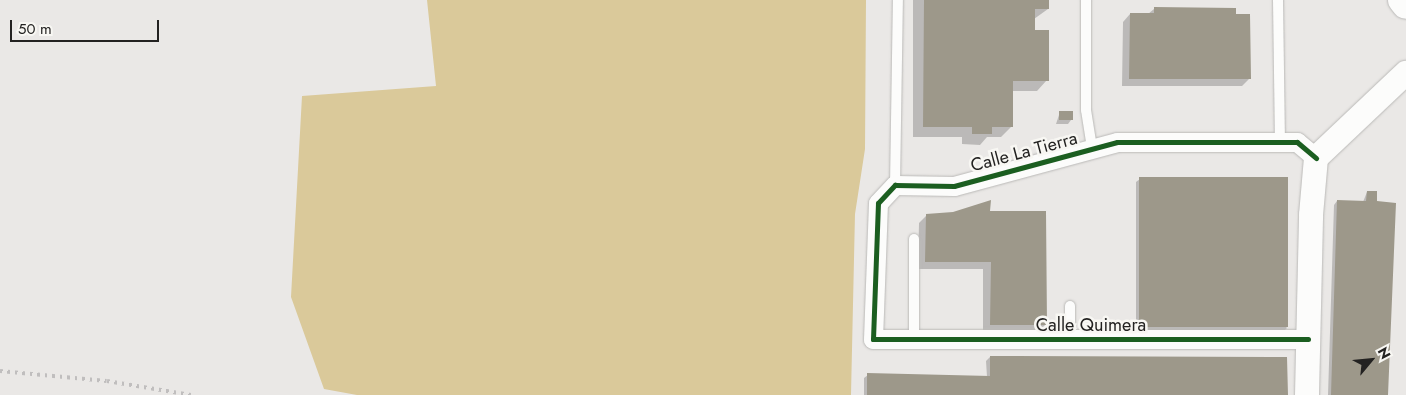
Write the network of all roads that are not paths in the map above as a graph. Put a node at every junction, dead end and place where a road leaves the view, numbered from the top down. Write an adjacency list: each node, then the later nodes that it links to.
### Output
1 (898, 0): 10 (lane)
2 (1086, 0): 8 (lane)
3 (1278, 0): 7 (lane)
4 (1402, 0): 5 (highway)
5 (1406, 5)
6 (1406, 73): 9 (street)
7 (1280, 141): 8 (street, Calle La Tierra); 9 (street, Calle La Tierra)
8 (1092, 148): 10 (street, Calle La Tierra)
9 (1316, 158): 15 (street)
10 (894, 185): 13 (street, Calle Quimera)
11 (914, 239): 13 (lane)
12 (1070, 306): 14 (lane)
13 (914, 339): 14 (street, Calle Quimera)
14 (1070, 339): 15 (street, Calle Quimera)
15 (1308, 339): 16 (street)
16 (1307, 395)

